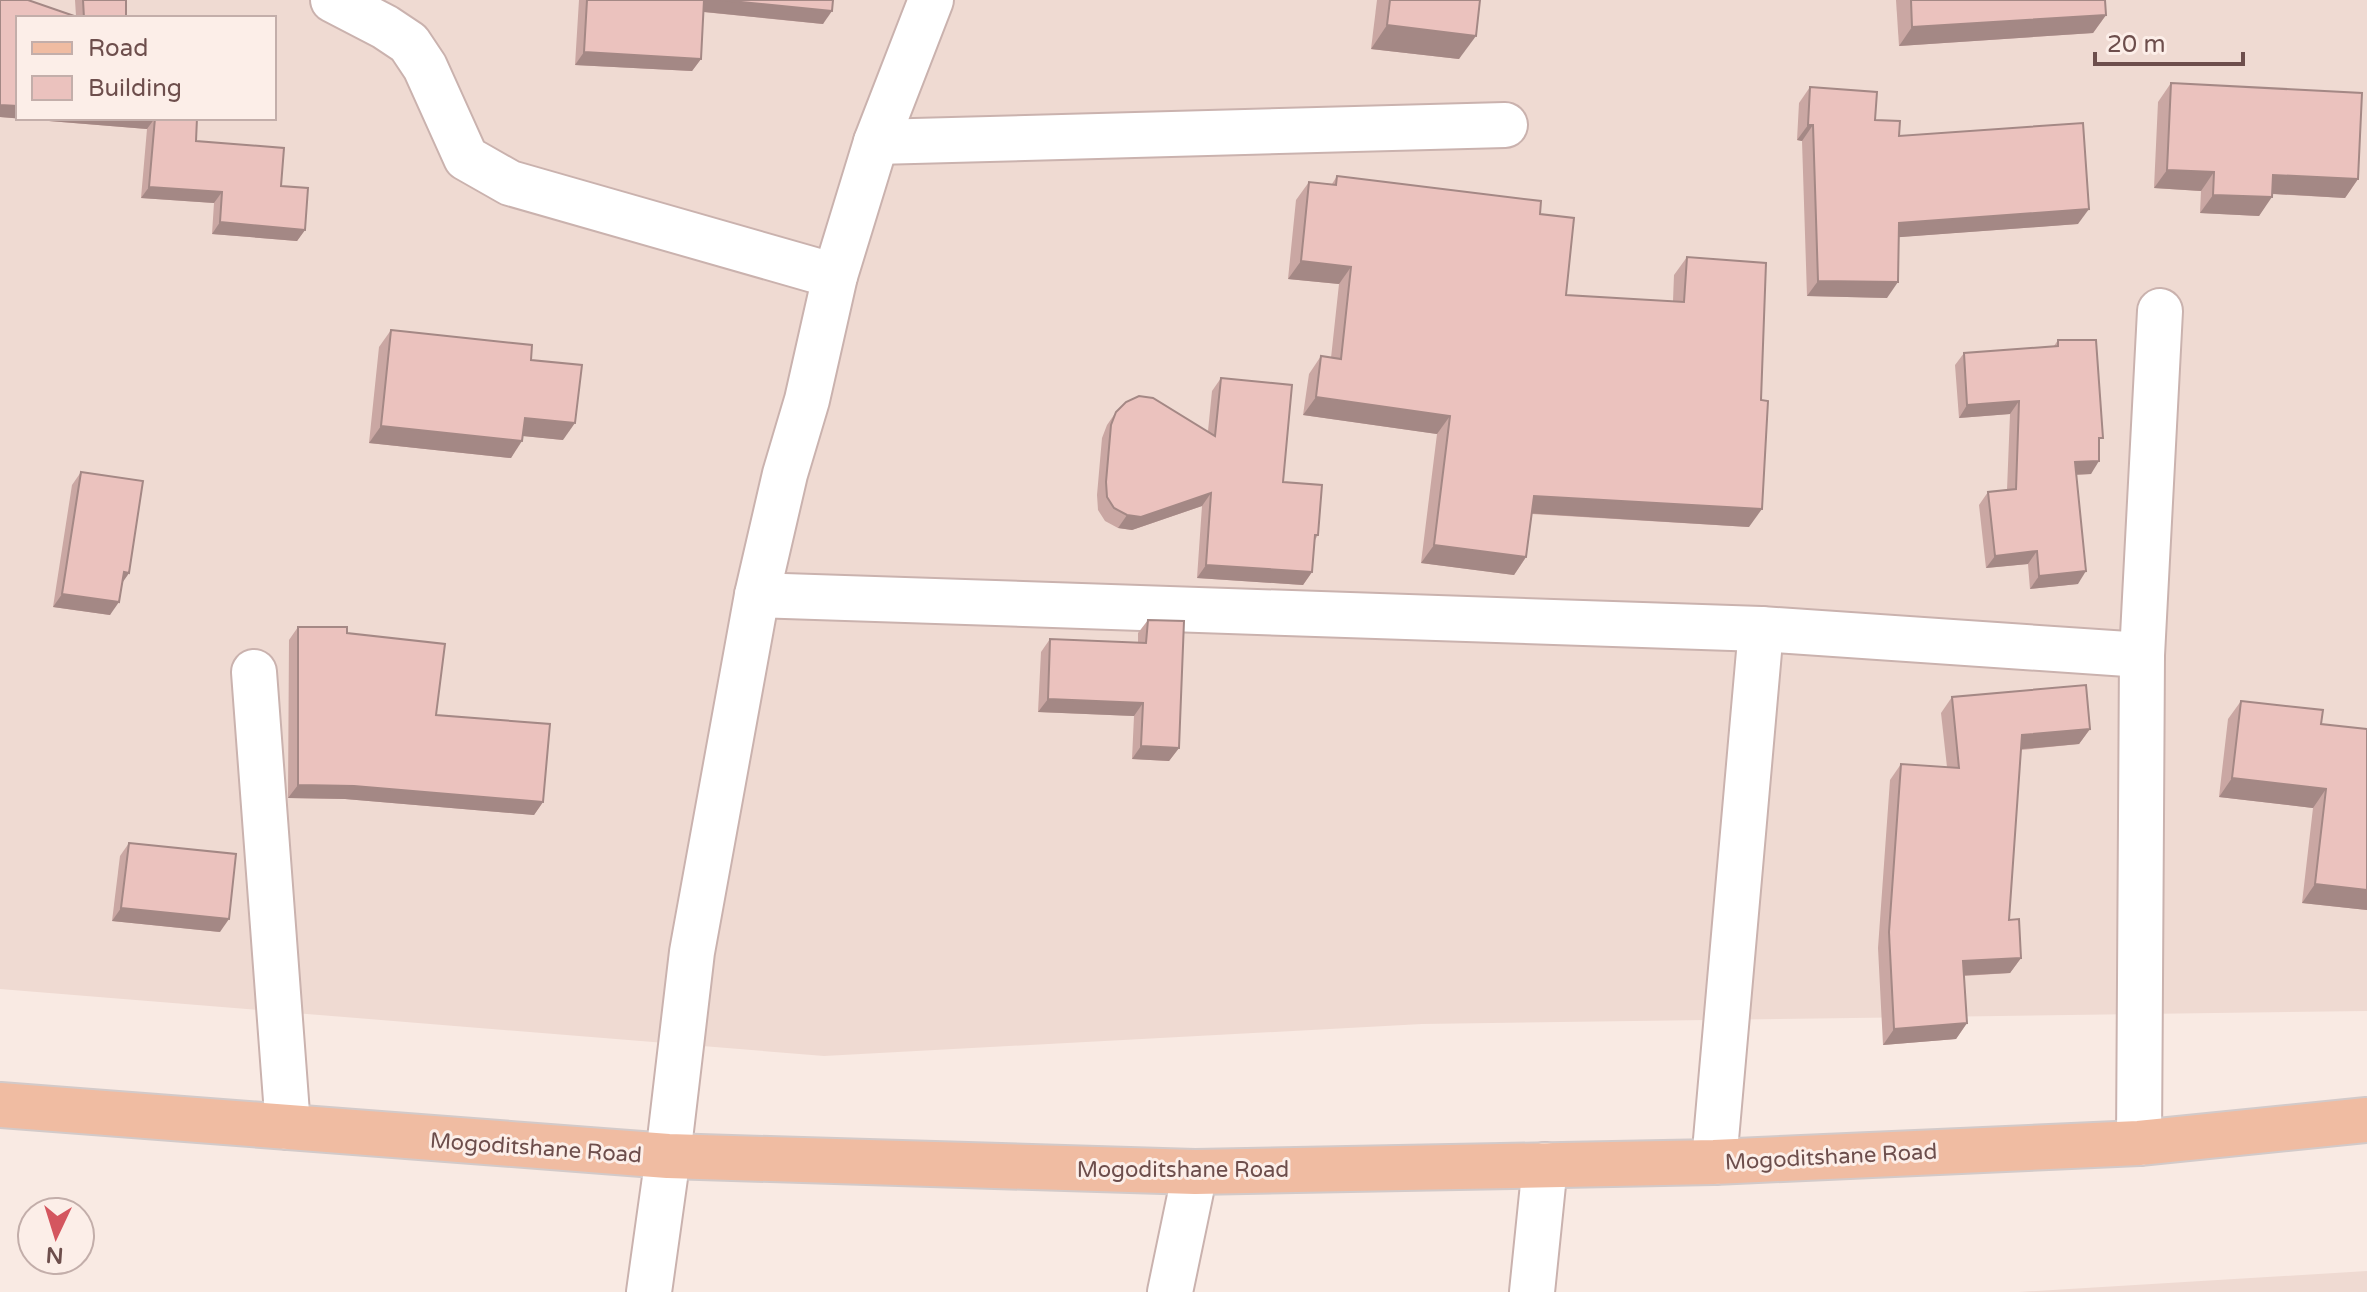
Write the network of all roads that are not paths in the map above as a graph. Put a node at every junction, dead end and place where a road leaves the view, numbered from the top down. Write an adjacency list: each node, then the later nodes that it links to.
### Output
1 (333, 0): 5 (street)
2 (931, 0): 4 (street)
3 (1505, 125): 4 (street)
4 (876, 142): 5 (street)
5 (835, 276): 7 (street)
6 (2160, 311): 9 (street)
7 (757, 595): 8 (street); 15 (street)
8 (1761, 629): 9 (street); 16 (street)
9 (2142, 655): 14 (street)
10 (254, 672): 13 (street)
11 (0, 1105): 13 (main road, Mogoditshane Road)
12 (2367, 1120): 14 (main road, Mogoditshane Road)
13 (288, 1127): 15 (main road, Mogoditshane Road)
14 (2139, 1143): 16 (main road, Mogoditshane Road)
15 (668, 1156): 18 (main road, Mogoditshane Road); 19 (street)
16 (1714, 1162): 17 (main road, Mogoditshane Road)
17 (1545, 1165): 18 (main road, Mogoditshane Road); 21 (street)
18 (1195, 1172): 20 (street)
19 (649, 1292)
20 (1170, 1292)
21 (1532, 1292)

